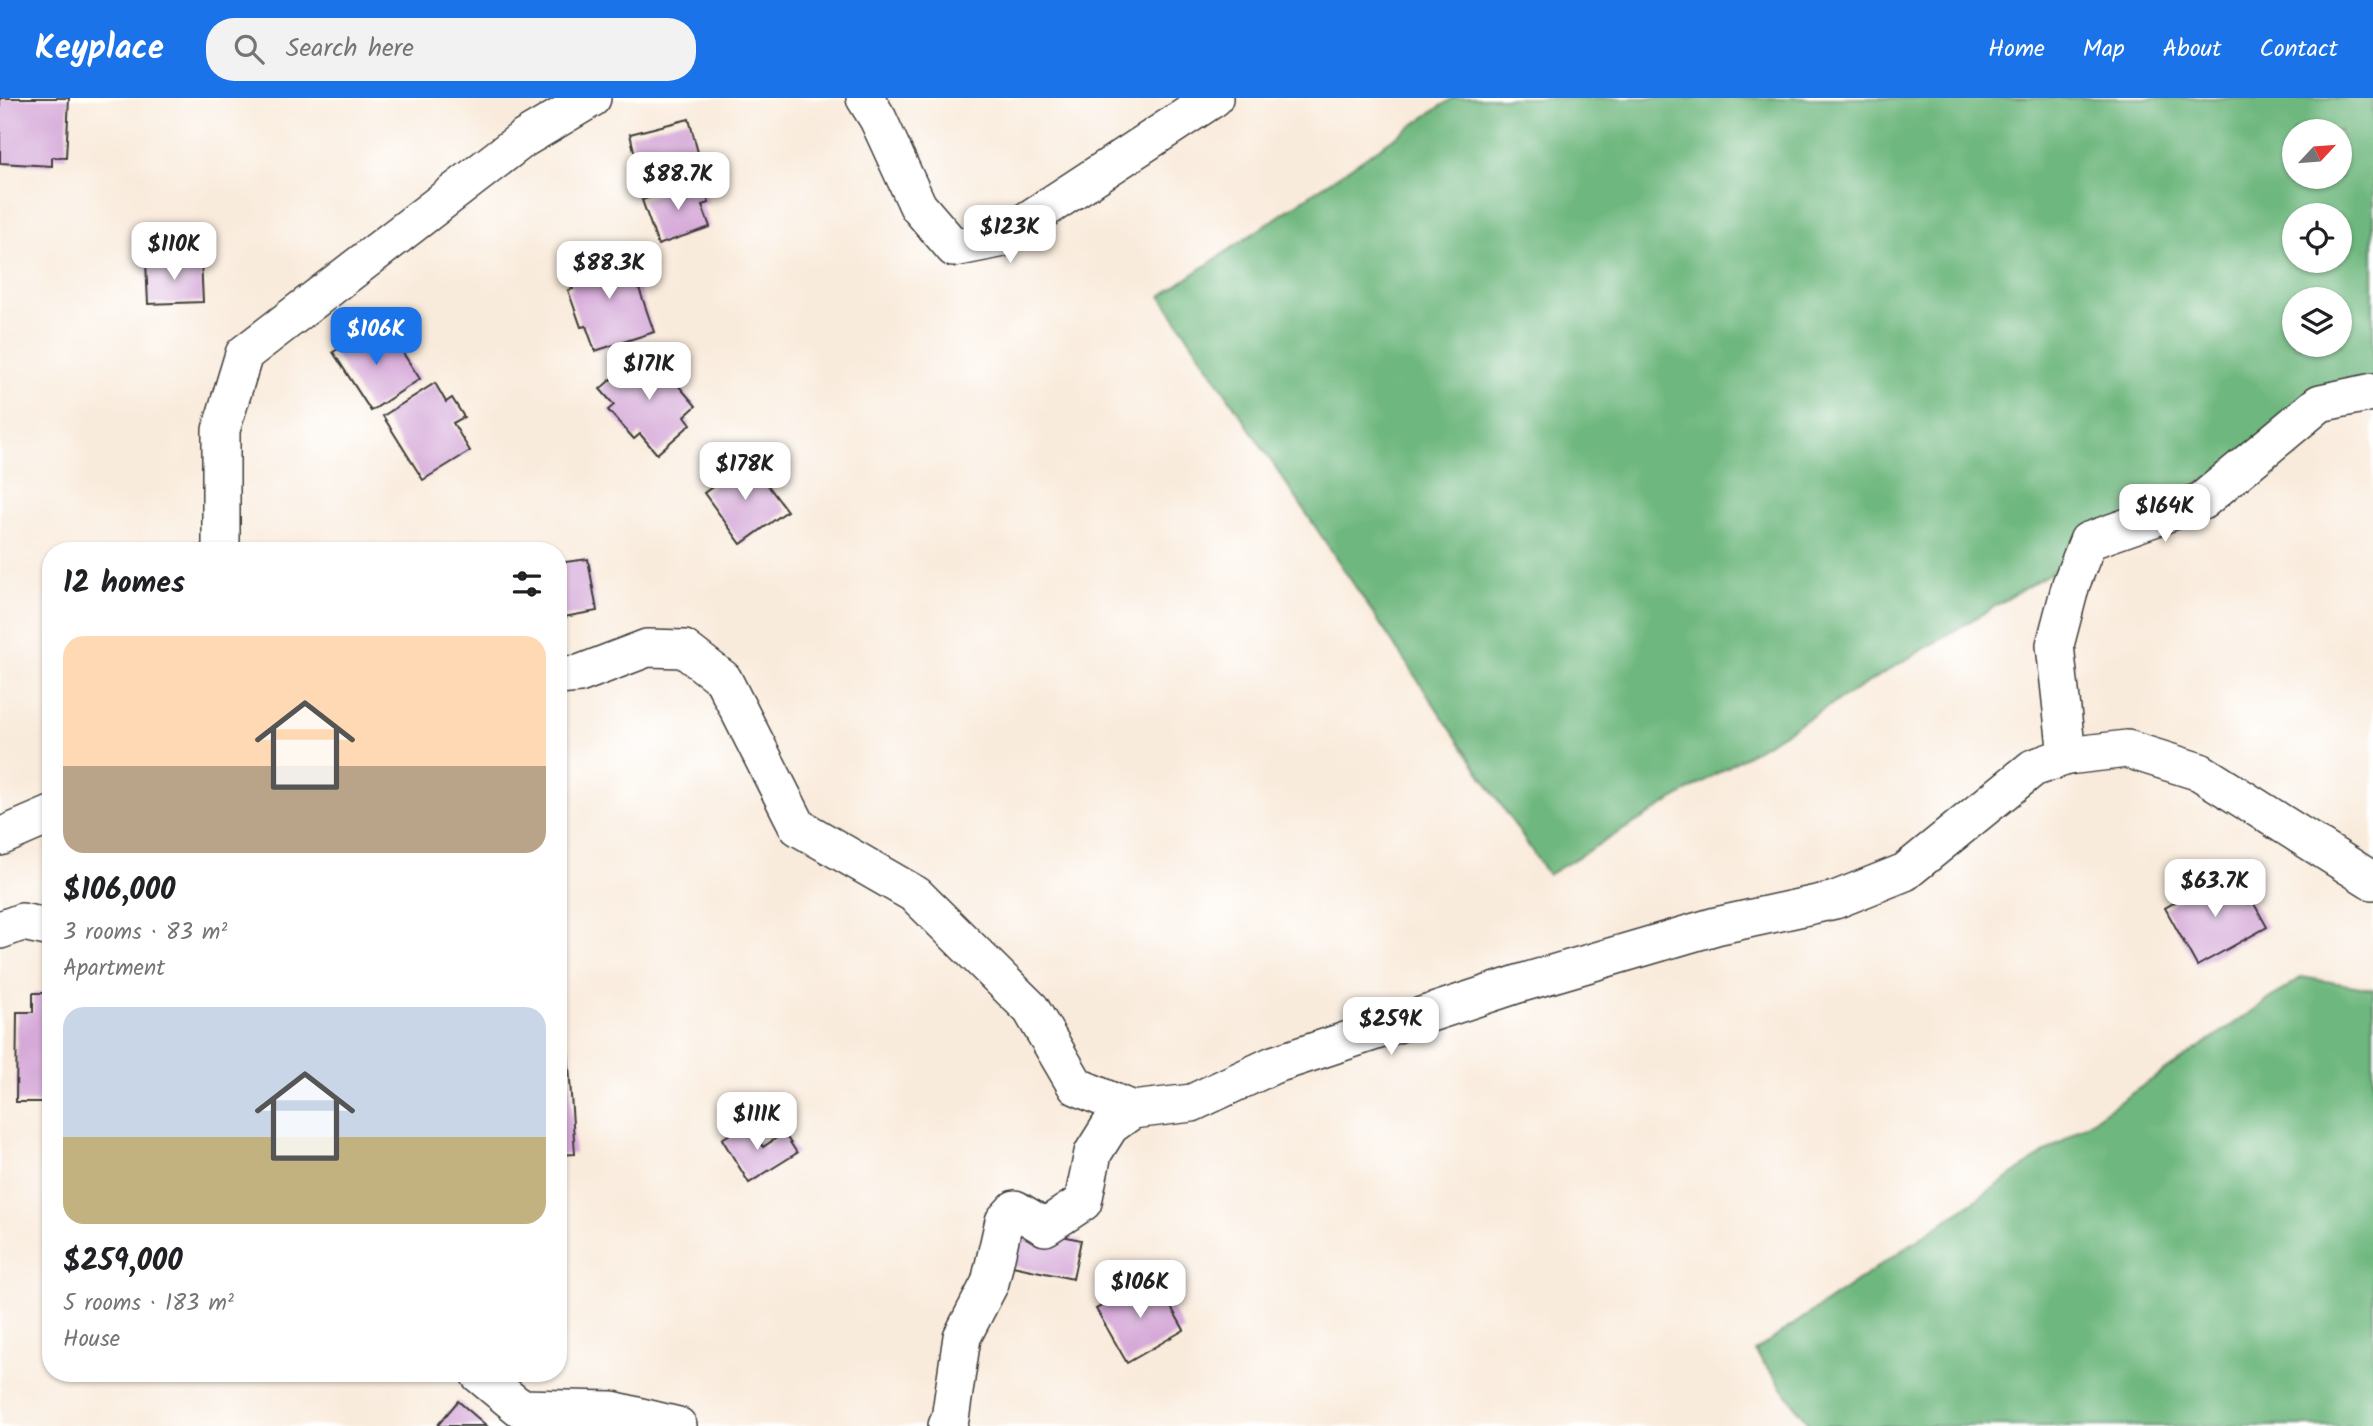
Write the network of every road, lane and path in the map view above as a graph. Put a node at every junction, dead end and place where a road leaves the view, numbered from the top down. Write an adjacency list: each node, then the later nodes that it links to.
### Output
1 (592, 98): 5 (street)
2 (865, 98): 3 (street)
3 (1214, 98)
4 (2373, 391): 7 (street)
5 (221, 542)
6 (567, 675): 13 (street)
7 (2067, 756): 10 (street); 13 (street)
8 (42, 820): 9 (street)
9 (0, 837)
10 (2373, 881)
11 (42, 926): 12 (street)
12 (0, 930)
13 (1132, 1110): 16 (street)
14 (489, 1382): 15 (street)
15 (678, 1426)
16 (947, 1426)

